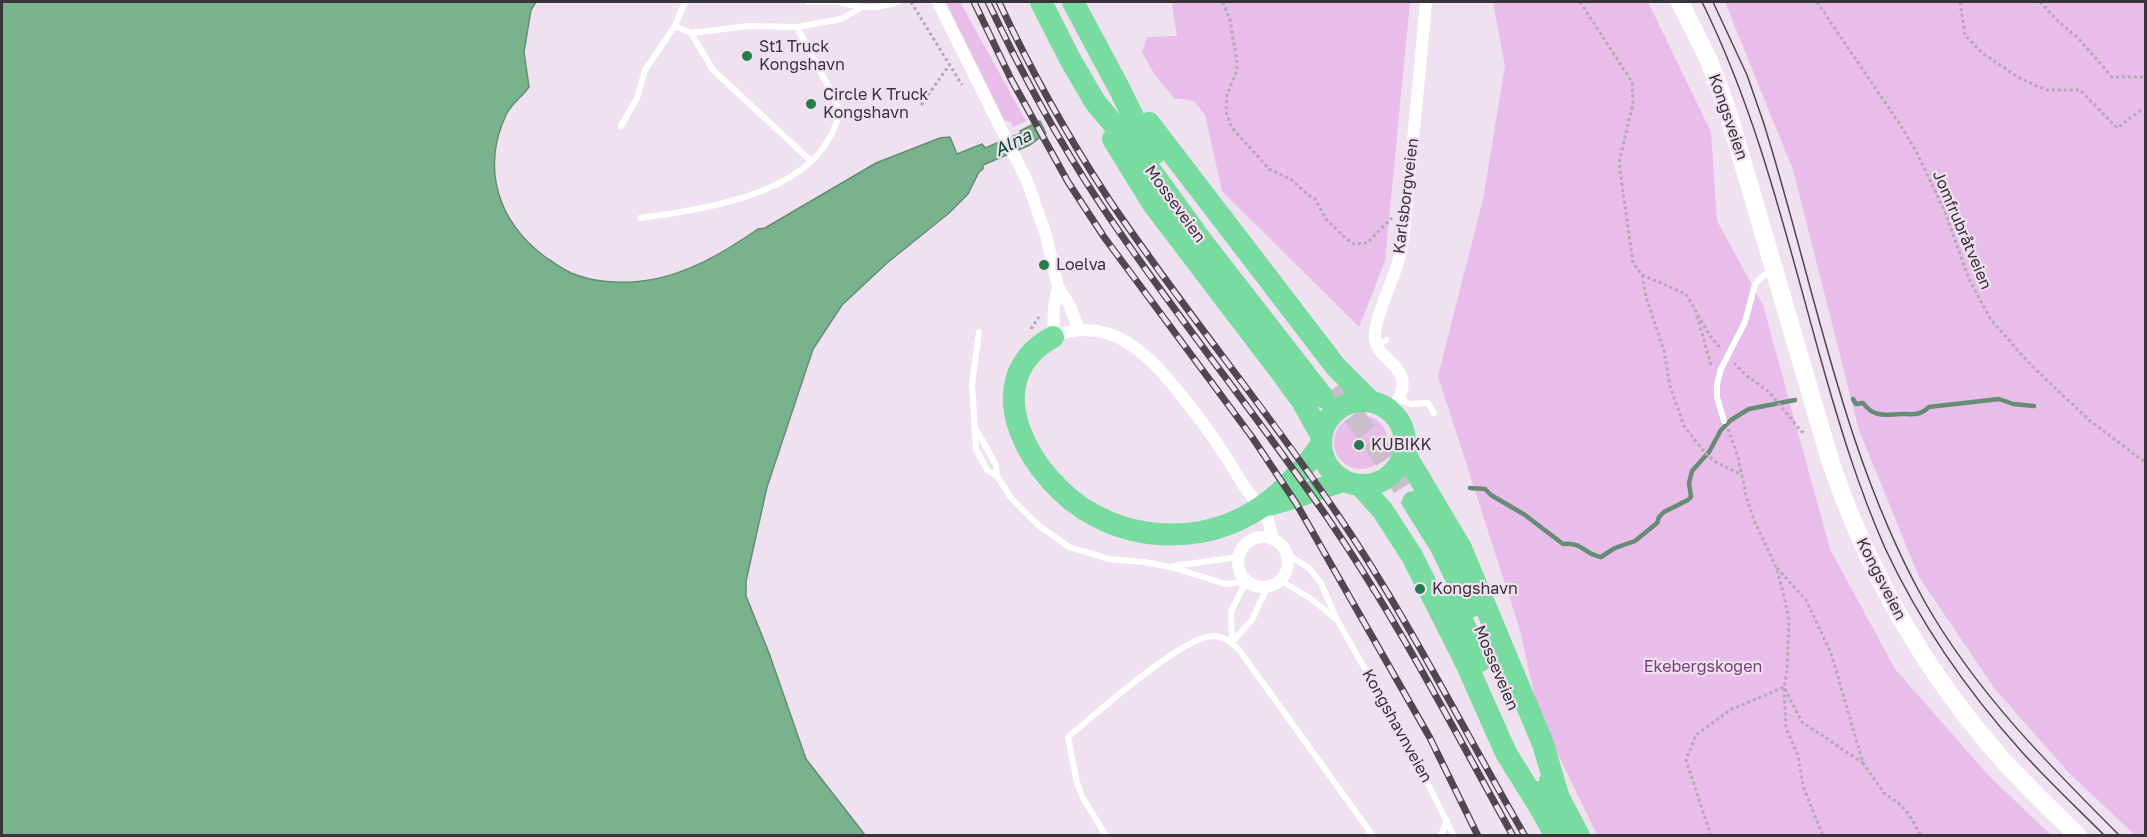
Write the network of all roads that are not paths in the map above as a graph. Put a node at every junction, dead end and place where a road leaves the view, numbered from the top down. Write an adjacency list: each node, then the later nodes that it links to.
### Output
1 (685, 2): 10 (lane)
2 (808, 2): 9 (lane)
3 (898, 2): 9 (lane)
4 (938, 2): 19 (street)
5 (1041, 2): 14 (highway, Mosseveien)
6 (1073, 2): 13 (highway, Mosseveien)
7 (1426, 2): 24 (street, Karlsborgveien)
8 (1680, 2): 18 (main road, Kongsveien)
9 (862, 7): 11 (lane)
10 (675, 26): 12 (lane); 15 (lane)
11 (797, 27): 12 (lane); 16 (lane)
12 (691, 33): 16 (lane)
13 (1119, 88): 14 (highway, Mosseveien); 23 (highway)
14 (1095, 102): 28 (highway)
15 (621, 126)
16 (812, 161): 17 (lane)
17 (640, 218)
18 (1776, 272): 26 (lane); 53 (main road, Kongsveien)
19 (1058, 287): 20 (street); 22 (street)
20 (1078, 330): 22 (street); 32 (street)
21 (979, 332): 27 (lane)
22 (1053, 337): 34 (highway)
23 (1370, 401): 24 (highway); 28 (highway)
24 (1395, 405): 25 (lane); 29 (highway)
25 (1434, 413)
26 (1725, 424)
27 (976, 430): 30 (lane); 30 (lane)
28 (1320, 444): 31 (highway); 34 (highway)
29 (1404, 452): 31 (highway); 45 (highway)
30 (997, 476): 39 (lane)
31 (1348, 483): 34 (highway); 45 (highway)
32 (1243, 485): 35 (street); 36 (street)
33 (1408, 505): 45 (highway, Mosseveien)
34 (1265, 506)
35 (1272, 538): 36 (street); 37 (street)
36 (1250, 540): 38 (street)
37 (1287, 554): 40 (street); 43 (lane, Kongshavnveien)
38 (1238, 558): 39 (lane); 41 (street)
39 (1171, 567): 41 (lane)
40 (1281, 581): 42 (street); 43 (lane, Kongshavnveien)
41 (1246, 582): 42 (street); 44 (lane)
42 (1267, 588): 44 (lane)
43 (1336, 618): 46 (lane, Kongshavnveien)
44 (1232, 642): 47 (lane); 48 (lane)
45 (1549, 800): 51 (highway, Mosseveien); 52 (highway, Mosseveien)
46 (1447, 819): 49 (lane); 50 (lane, Kongshavnveien)
47 (1106, 836)
48 (1373, 836)
49 (1441, 836)
50 (1454, 836)
51 (1556, 836)
52 (1579, 836)
53 (2078, 836)

